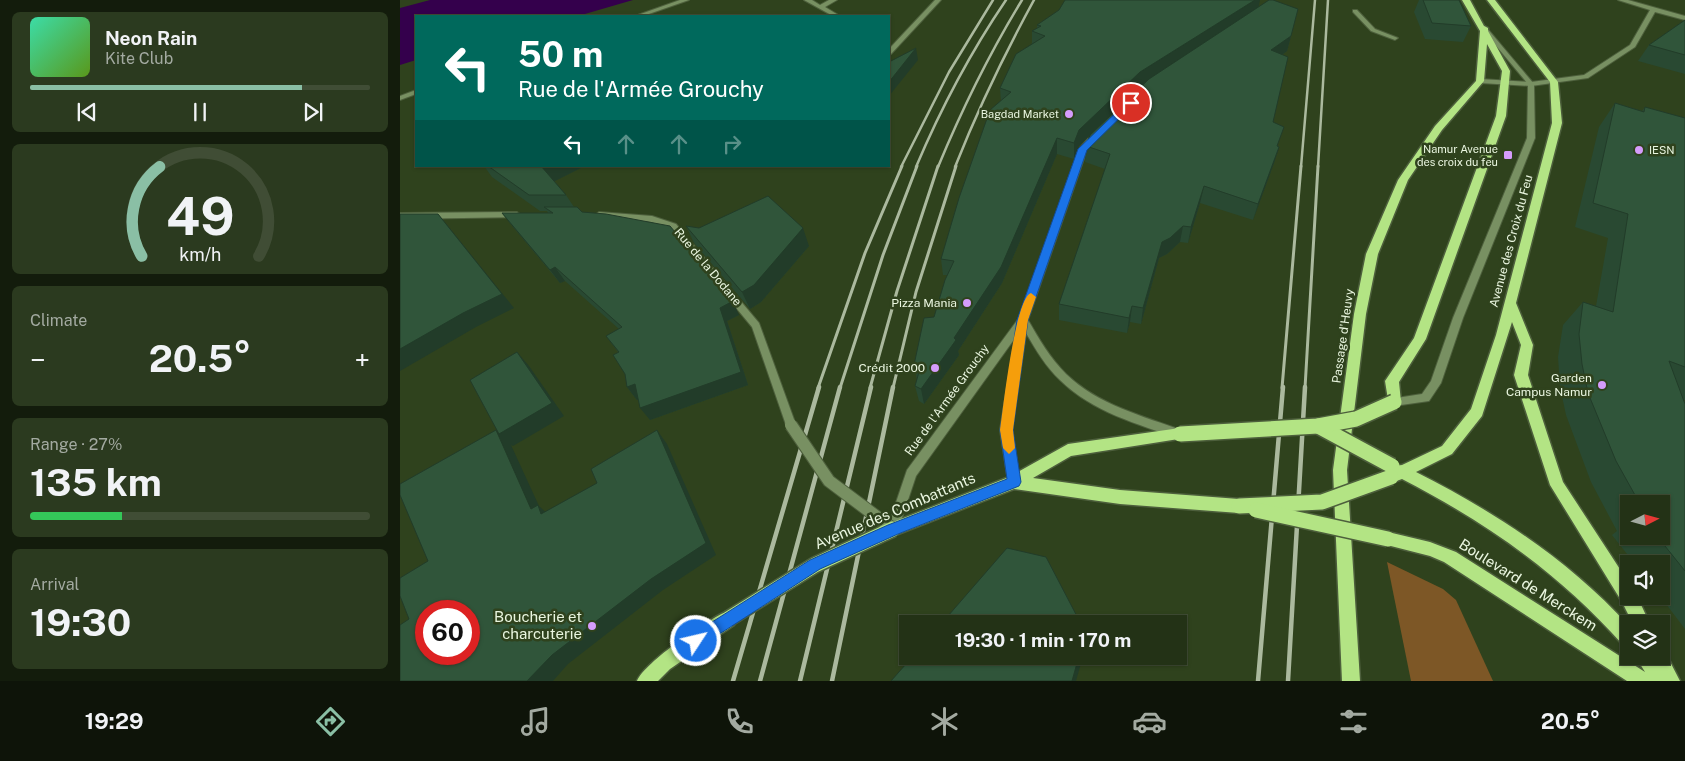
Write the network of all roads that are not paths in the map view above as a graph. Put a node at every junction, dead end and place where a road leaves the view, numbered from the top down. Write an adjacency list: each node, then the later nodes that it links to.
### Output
1 (686, 0): 11 (street)
2 (807, 0): 8 (street)
3 (834, 0): 8 (street)
4 (938, 0): 17 (street)
5 (1466, 0): 14 (main road)
6 (1491, 0): 21 (main road)
7 (1621, 0): 9 (street)
8 (820, 7): 12 (street)
9 (1653, 10): 13 (street); 21 (street)
10 (1355, 11): 15 (street)
11 (641, 15)
12 (835, 15)
13 (1685, 18)
14 (1484, 28): 19 (main road); 20 (main road); 22 (street)
15 (1395, 38)
16 (890, 42): 17 (street)
17 (899, 44): 18 (street)
18 (890, 52)
19 (1481, 76): 20 (street); 43 (main road, Passage d'Heuvy)
20 (1504, 82): 22 (street); 31 (main road)
21 (1554, 82): 22 (street); 29 (main road, Avenue des Croix du Feu)
22 (1531, 84): 31 (street)
23 (415, 92): 24 (street)
24 (400, 98)
25 (1103, 130): 30 (street, Rue de l'Armée Grouchy)
26 (528, 215): 28 (street)
27 (587, 215): 37 (street, Rue de la Dodane, bridge)
28 (400, 216)
29 (1510, 302): 34 (main road, Avenue des Croix du Feu); 38 (main road)
30 (1023, 320): 33 (street); 35 (street, Rue de l'Armée Grouchy); 37 (street, Rue de l'Armée Grouchy)
31 (1394, 402): 32 (main road, bridge)
32 (1318, 426): 33 (main road, Avenue des Combattants, bridge); 34 (main road, Boulevard de Merckem, bridge)
33 (1180, 434): 35 (main road, Avenue des Combattants)
34 (1396, 472): 36 (main road, Avenue des Combattants, bridge); 39 (main road, Boulevard de Merckem)
35 (1014, 482): 36 (main road, Avenue des Combattants); 37 (main road, Avenue des Combattants)
36 (1239, 506): 44 (main road, Boulevard de Merckem, bridge)
37 (893, 529): 42 (main road, Avenue des Combattants, bridge)
38 (1638, 615)
39 (1620, 628)
40 (1650, 665): 45 (main road)
41 (1663, 665): 46 (main road)
42 (646, 681)
43 (1351, 681)
44 (1643, 681)
45 (1663, 681)
46 (1671, 681)

